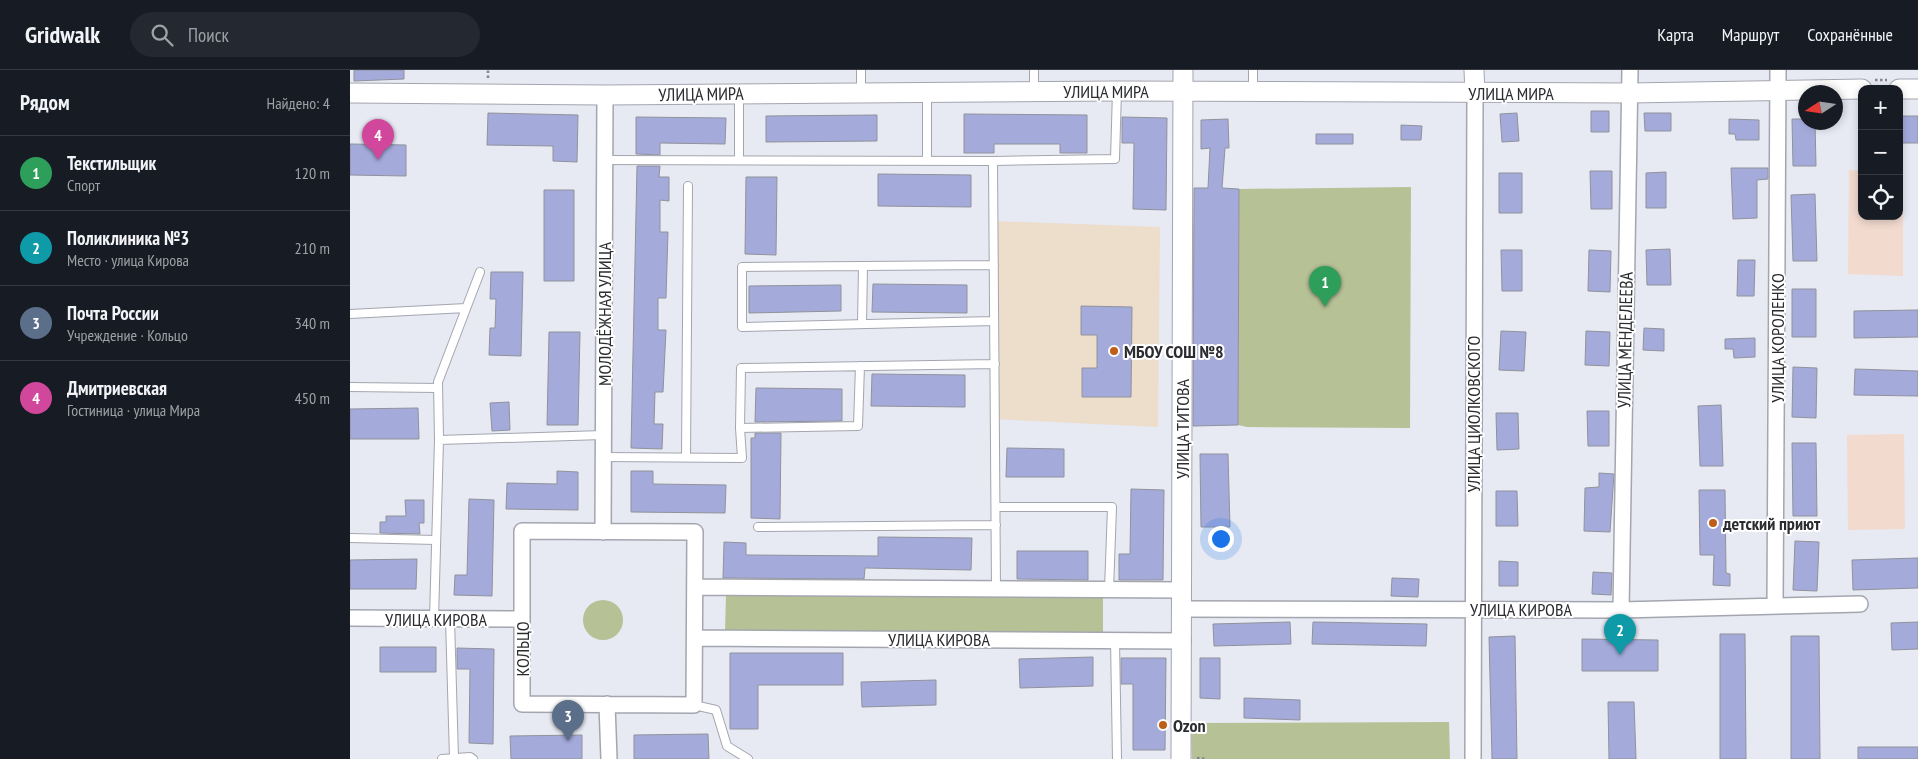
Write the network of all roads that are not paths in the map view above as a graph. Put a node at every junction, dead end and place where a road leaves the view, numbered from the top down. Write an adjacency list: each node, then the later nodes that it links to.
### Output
1 (861, 70): 14 (lane)
2 (1034, 70): 12 (lane)
3 (1183, 70): 16 (street, УЛИЦА ТИТОВА)
4 (1253, 70): 17 (lane)
5 (1474, 70): 19 (street, УЛИЦА ЦИОЛКОВСКОГО)
6 (1630, 70): 20 (street, УЛИЦА МЕНДЕЛЕЕВА)
7 (1778, 70): 11 (street, УЛИЦА КОРОЛЕНКО)
8 (1858, 89): 11 (street, УЛИЦА МИРА)
9 (1903, 89): 10 (street)
10 (1918, 89)
11 (1779, 90): 20 (street, УЛИЦА МИРА); 55 (street, УЛИЦА КОРОЛЕНКО)
12 (1034, 91): 13 (street, УЛИЦА МИРА); 15 (street, УЛИЦА МИРА)
13 (1117, 91): 16 (street, УЛИЦА МИРА); 26 (lane)
14 (861, 92): 15 (street, УЛИЦА МИРА); 18 (street, УЛИЦА МИРА)
15 (927, 92): 25 (lane)
16 (1184, 92): 17 (street, УЛИЦА МИРА); 53 (street, УЛИЦА ТИТОВА)
17 (1253, 92): 19 (street, УЛИЦА МИРА)
18 (740, 93): 22 (street, УЛИЦА МИРА); 24 (lane)
19 (1475, 93): 20 (street, УЛИЦА МИРА); 56 (street, УЛИЦА ЦИОЛКОВСКОГО)
20 (1630, 93): 58 (street, УЛИЦА МЕНДЕЛЕЕВА)
21 (350, 94): 22 (street, УЛИЦА МИРА)
22 (605, 95): 23 (street, МОЛОДЁЖНАЯ УЛИЦА)
23 (605, 160): 24 (lane); 40 (street, МОЛОДЁЖНАЯ УЛИЦА)
24 (740, 160): 25 (lane)
25 (927, 161): 26 (lane)
26 (993, 161): 28 (lane)
27 (688, 186): 43 (lane)
28 (994, 265): 29 (lane); 33 (lane)
29 (863, 266): 34 (lane); 34 (lane)
30 (480, 272): 31 (lane)
31 (466, 308): 32 (lane); 38 (lane)
32 (350, 314)
33 (994, 322): 34 (lane); 35 (lane)
34 (862, 324)
35 (995, 364): 36 (lane); 44 (lane)
36 (860, 366): 39 (lane); 39 (lane)
37 (350, 387): 38 (lane)
38 (438, 388): 41 (lane)
39 (740, 428): 43 (lane)
40 (603, 435): 41 (lane); 42 (street, МОЛОДЁЖНАЯ УЛИЦА)
41 (439, 440): 49 (lane)
42 (603, 457): 43 (lane); 47 (street, МОЛОДЁЖНАЯ УЛИЦА)
43 (686, 457)
44 (996, 507): 45 (lane); 52 (lane)
45 (996, 526): 46 (lane); 51 (lane)
46 (758, 527)
47 (603, 532): 50 (street, КОЛЬЦО); 62 (street, КОЛЬЦО)
48 (350, 538): 49 (lane)
49 (436, 540): 60 (lane)
50 (695, 587): 51 (street); 63 (street, КОЛЬЦО)
51 (996, 589): 52 (street)
52 (1110, 590): 53 (street)
53 (1182, 590): 57 (street, УЛИЦА ТИТОВА)
54 (1860, 604): 55 (street, УЛИЦА КИРОВА)
55 (1775, 606): 58 (street, УЛИЦА КИРОВА)
56 (1472, 608): 57 (street, УЛИЦА КИРОВА); 58 (street, УЛИЦА КИРОВА); 75 (street, УЛИЦА ЦИОЛКОВСКОГО)
57 (1183, 609): 65 (street, УЛИЦА ТИТОВА)
58 (1621, 610)
59 (350, 618): 60 (street, УЛИЦА КИРОВА)
60 (434, 618): 61 (street, УЛИЦА КИРОВА)
61 (450, 619): 62 (street, УЛИЦА КИРОВА); 68 (lane)
62 (522, 619): 66 (street, КОЛЬЦО)
63 (695, 638): 64 (street, УЛИЦА КИРОВА); 67 (street, КОЛЬЦО)
64 (1115, 640): 65 (street, УЛИЦА КИРОВА); 73 (lane)
65 (1183, 641): 74 (street, УЛИЦА ТИТОВА)
66 (607, 704): 67 (street, КОЛЬЦО); 71 (street)
67 (694, 705): 72 (lane)
68 (454, 758): 69 (lane); 70 (lane)
69 (442, 759)
70 (473, 759)
71 (608, 759)
72 (748, 759)
73 (1117, 759)
74 (1181, 759)
75 (1473, 759)

